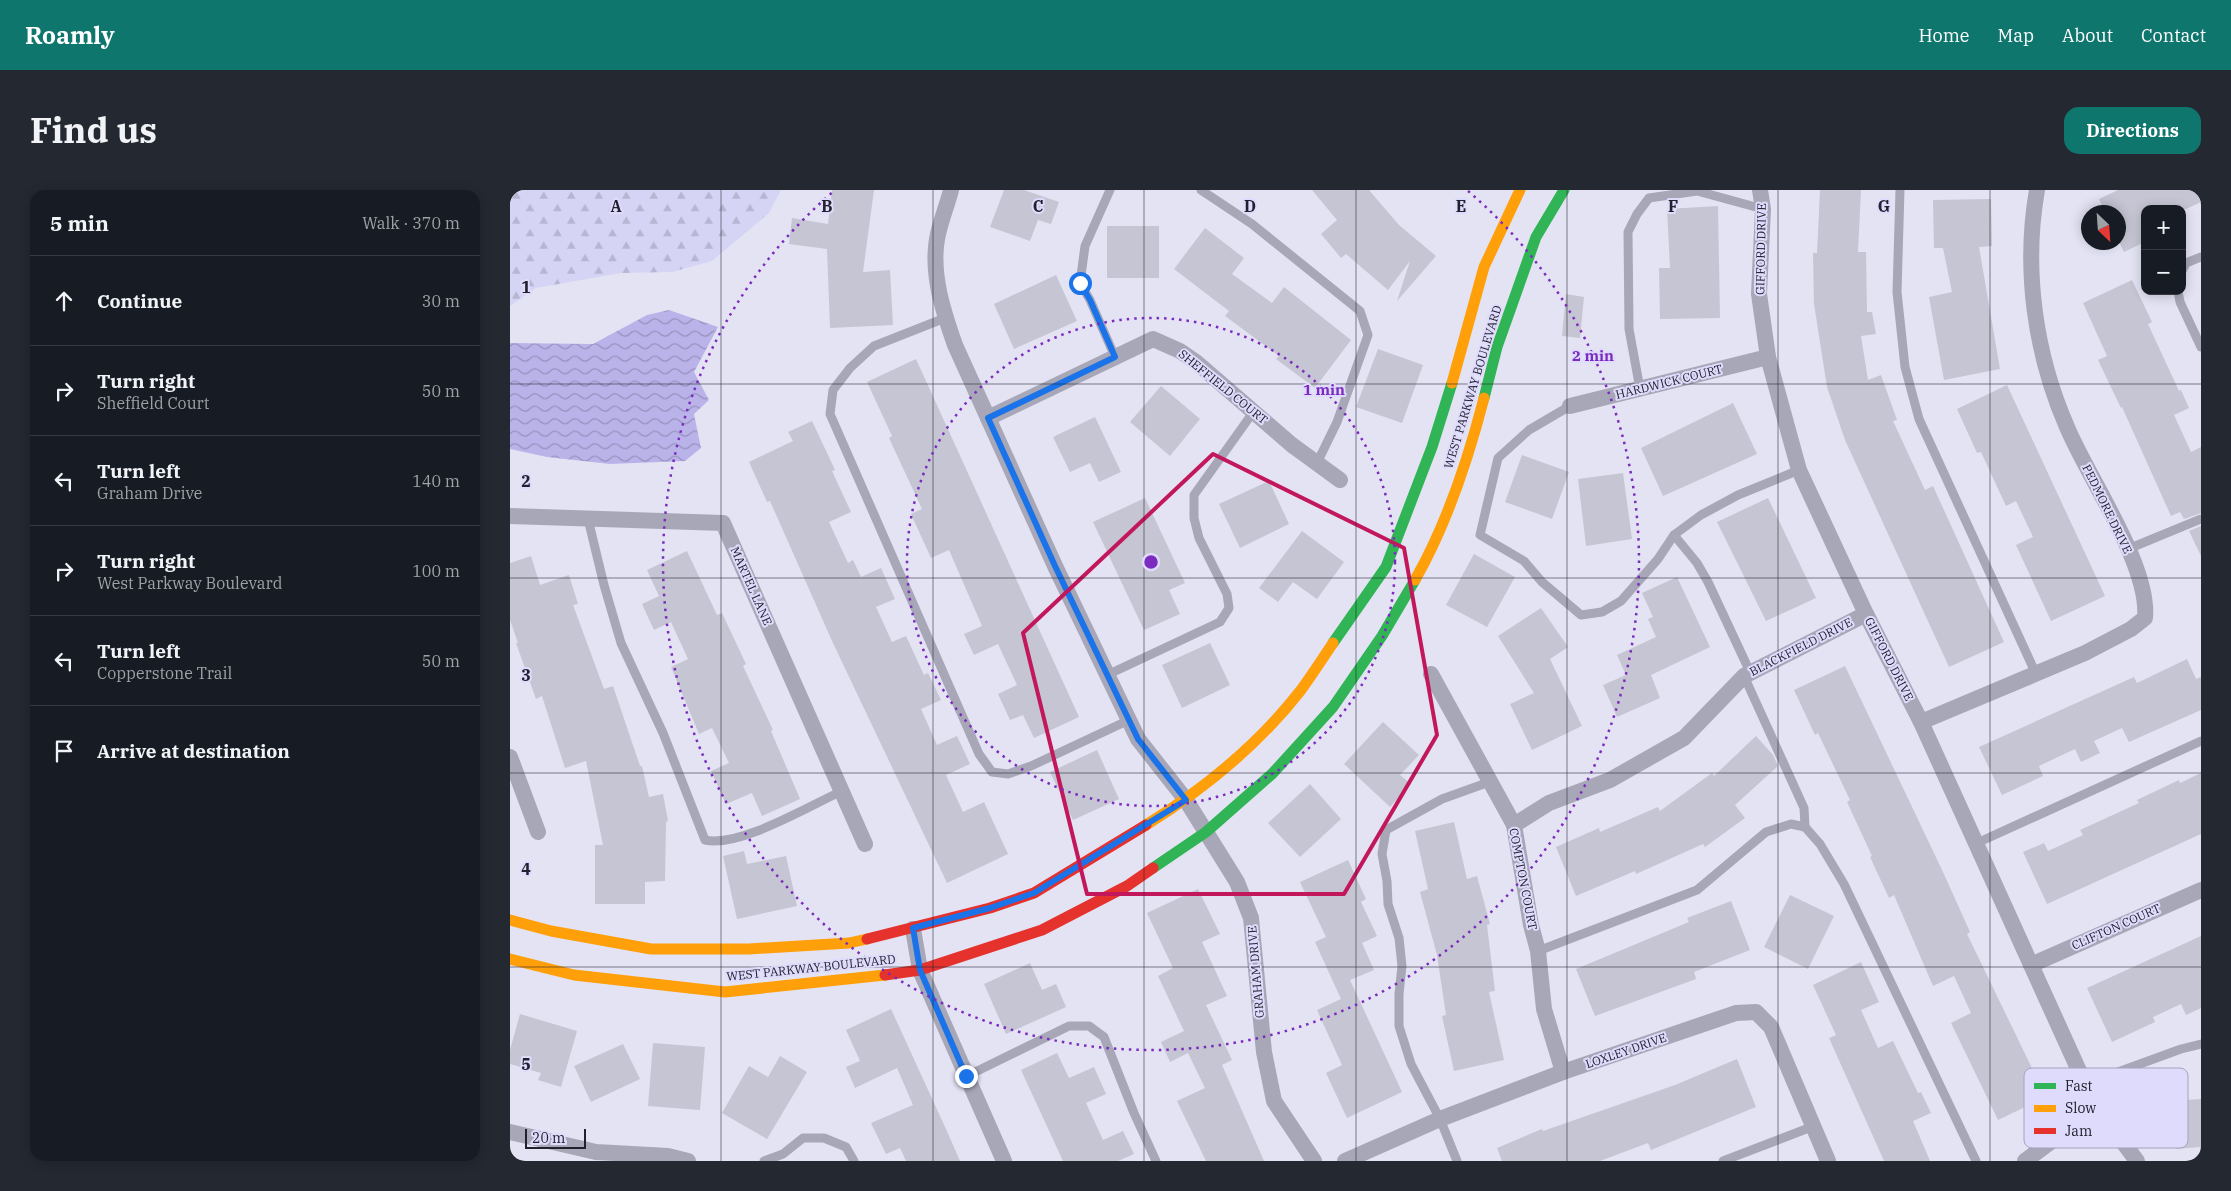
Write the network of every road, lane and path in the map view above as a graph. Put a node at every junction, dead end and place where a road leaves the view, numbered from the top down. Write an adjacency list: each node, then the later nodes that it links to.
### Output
1 (951, 190): 13 (street, GRAHAM DRIVE)
2 (1110, 190): 15 (lane)
3 (1201, 190): 21 (lane)
4 (1520, 190): 40 (street, WEST PARKWAY BOULEVARD)
5 (1564, 190): 44 (street, WEST PARKWAY BOULEVARD)
6 (1760, 190): 9 (street, GIFFORD DRIVE)
7 (1900, 190): 32 (lane)
8 (2038, 190): 28 (street, PEDMORE DRIVE)
9 (1763, 208): 16 (street, GIFFORD DRIVE); 17 (lane)
10 (2201, 256): 11 (lane)
11 (2186, 263)
12 (2179, 295): 14 (lane)
13 (945, 318): 20 (street, GRAHAM DRIVE); 34 (lane)
14 (2201, 347)
15 (1115, 357): 19 (street, SHEFFIELD COURT); 20 (street, SHEFFIELD COURT)
16 (1768, 357): 17 (street, HARDWICK COURT); 22 (street, GIFFORD DRIVE)
17 (1640, 389): 18 (street, HARDWICK COURT)
18 (1570, 406): 27 (lane)
19 (1254, 412): 21 (street, SHEFFIELD COURT); 33 (lane)
20 (988, 418): 33 (street, GRAHAM DRIVE)
21 (1318, 463): 23 (street, SHEFFIELD COURT)
22 (1799, 470): 27 (lane); 29 (street, GIFFORD DRIVE)
23 (1340, 480)
24 (510, 516): 25 (street, MARTEL LANE)
25 (588, 519): 39 (street, MARTEL LANE); 39 (lane)
26 (2201, 519): 28 (lane)
27 (1674, 535): 31 (lane)
28 (2128, 549): 32 (street, PEDMORE DRIVE)
29 (1866, 614): 31 (street, BLACKFIELD DRIVE); 35 (street, GIFFORD DRIVE)
30 (1431, 674): 38 (street, COMPTON COURT)
31 (1747, 674): 41 (street, BLACKFIELD DRIVE); 42 (lane)
32 (2036, 674): 35 (street, PEDMORE DRIVE)
33 (1108, 675): 34 (street, GRAHAM DRIVE)
34 (1129, 720): 40 (street, GRAHAM DRIVE)
35 (1921, 722): 45 (street, GIFFORD DRIVE)
36 (2201, 741): 45 (lane)
37 (511, 761): 43 (street)
38 (1492, 781): 41 (street, COMPTON COURT); 59 (lane)
39 (842, 791): 46 (street, MARTEL LANE)
40 (1186, 800): 44 (street, GRAHAM DRIVE); 49 (street, WEST PARKWAY BOULEVARD)
41 (1514, 825): 50 (street, COMPTON COURT)
42 (1805, 827): 50 (lane); 74 (lane)
43 (538, 832)
44 (1206, 832): 53 (street, WEST PARKWAY BOULEVARD); 69 (street, GRAHAM DRIVE)
45 (1977, 843): 52 (street, GIFFORD DRIVE)
46 (865, 844)
47 (2201, 890): 52 (street, CLIFTON COURT)
48 (510, 920): 49 (street, WEST PARKWAY BOULEVARD)
49 (913, 928): 53 (street)
50 (1538, 951): 57 (street, COMPTON COURT)
51 (510, 959): 53 (street, WEST PARKWAY BOULEVARD)
52 (2031, 965): 55 (street, GIFFORD DRIVE)
53 (920, 970): 58 (street)
54 (2201, 1044): 56 (lane)
55 (2079, 1068)
56 (2129, 1068)
57 (1563, 1072): 59 (street, LOXLEY DRIVE); 60 (street, LOXLEY DRIVE)
58 (966, 1076): 67 (street); 68 (lane)
59 (1440, 1119): 70 (street, LOXLEY DRIVE); 71 (lane)
60 (1814, 1126): 72 (lane); 73 (street, LOXLEY DRIVE)
61 (510, 1132): 64 (street)
62 (2043, 1148): 75 (street)
63 (2127, 1148): 76 (street, GIFFORD DRIVE)
64 (688, 1161)
65 (764, 1161): 66 (lane)
66 (854, 1161)
67 (1004, 1161)
68 (1156, 1161)
69 (1314, 1161)
70 (1345, 1161)
71 (1457, 1161)
72 (1723, 1161)
73 (1828, 1161)
74 (1976, 1161)
75 (2025, 1161)
76 (2137, 1161)

